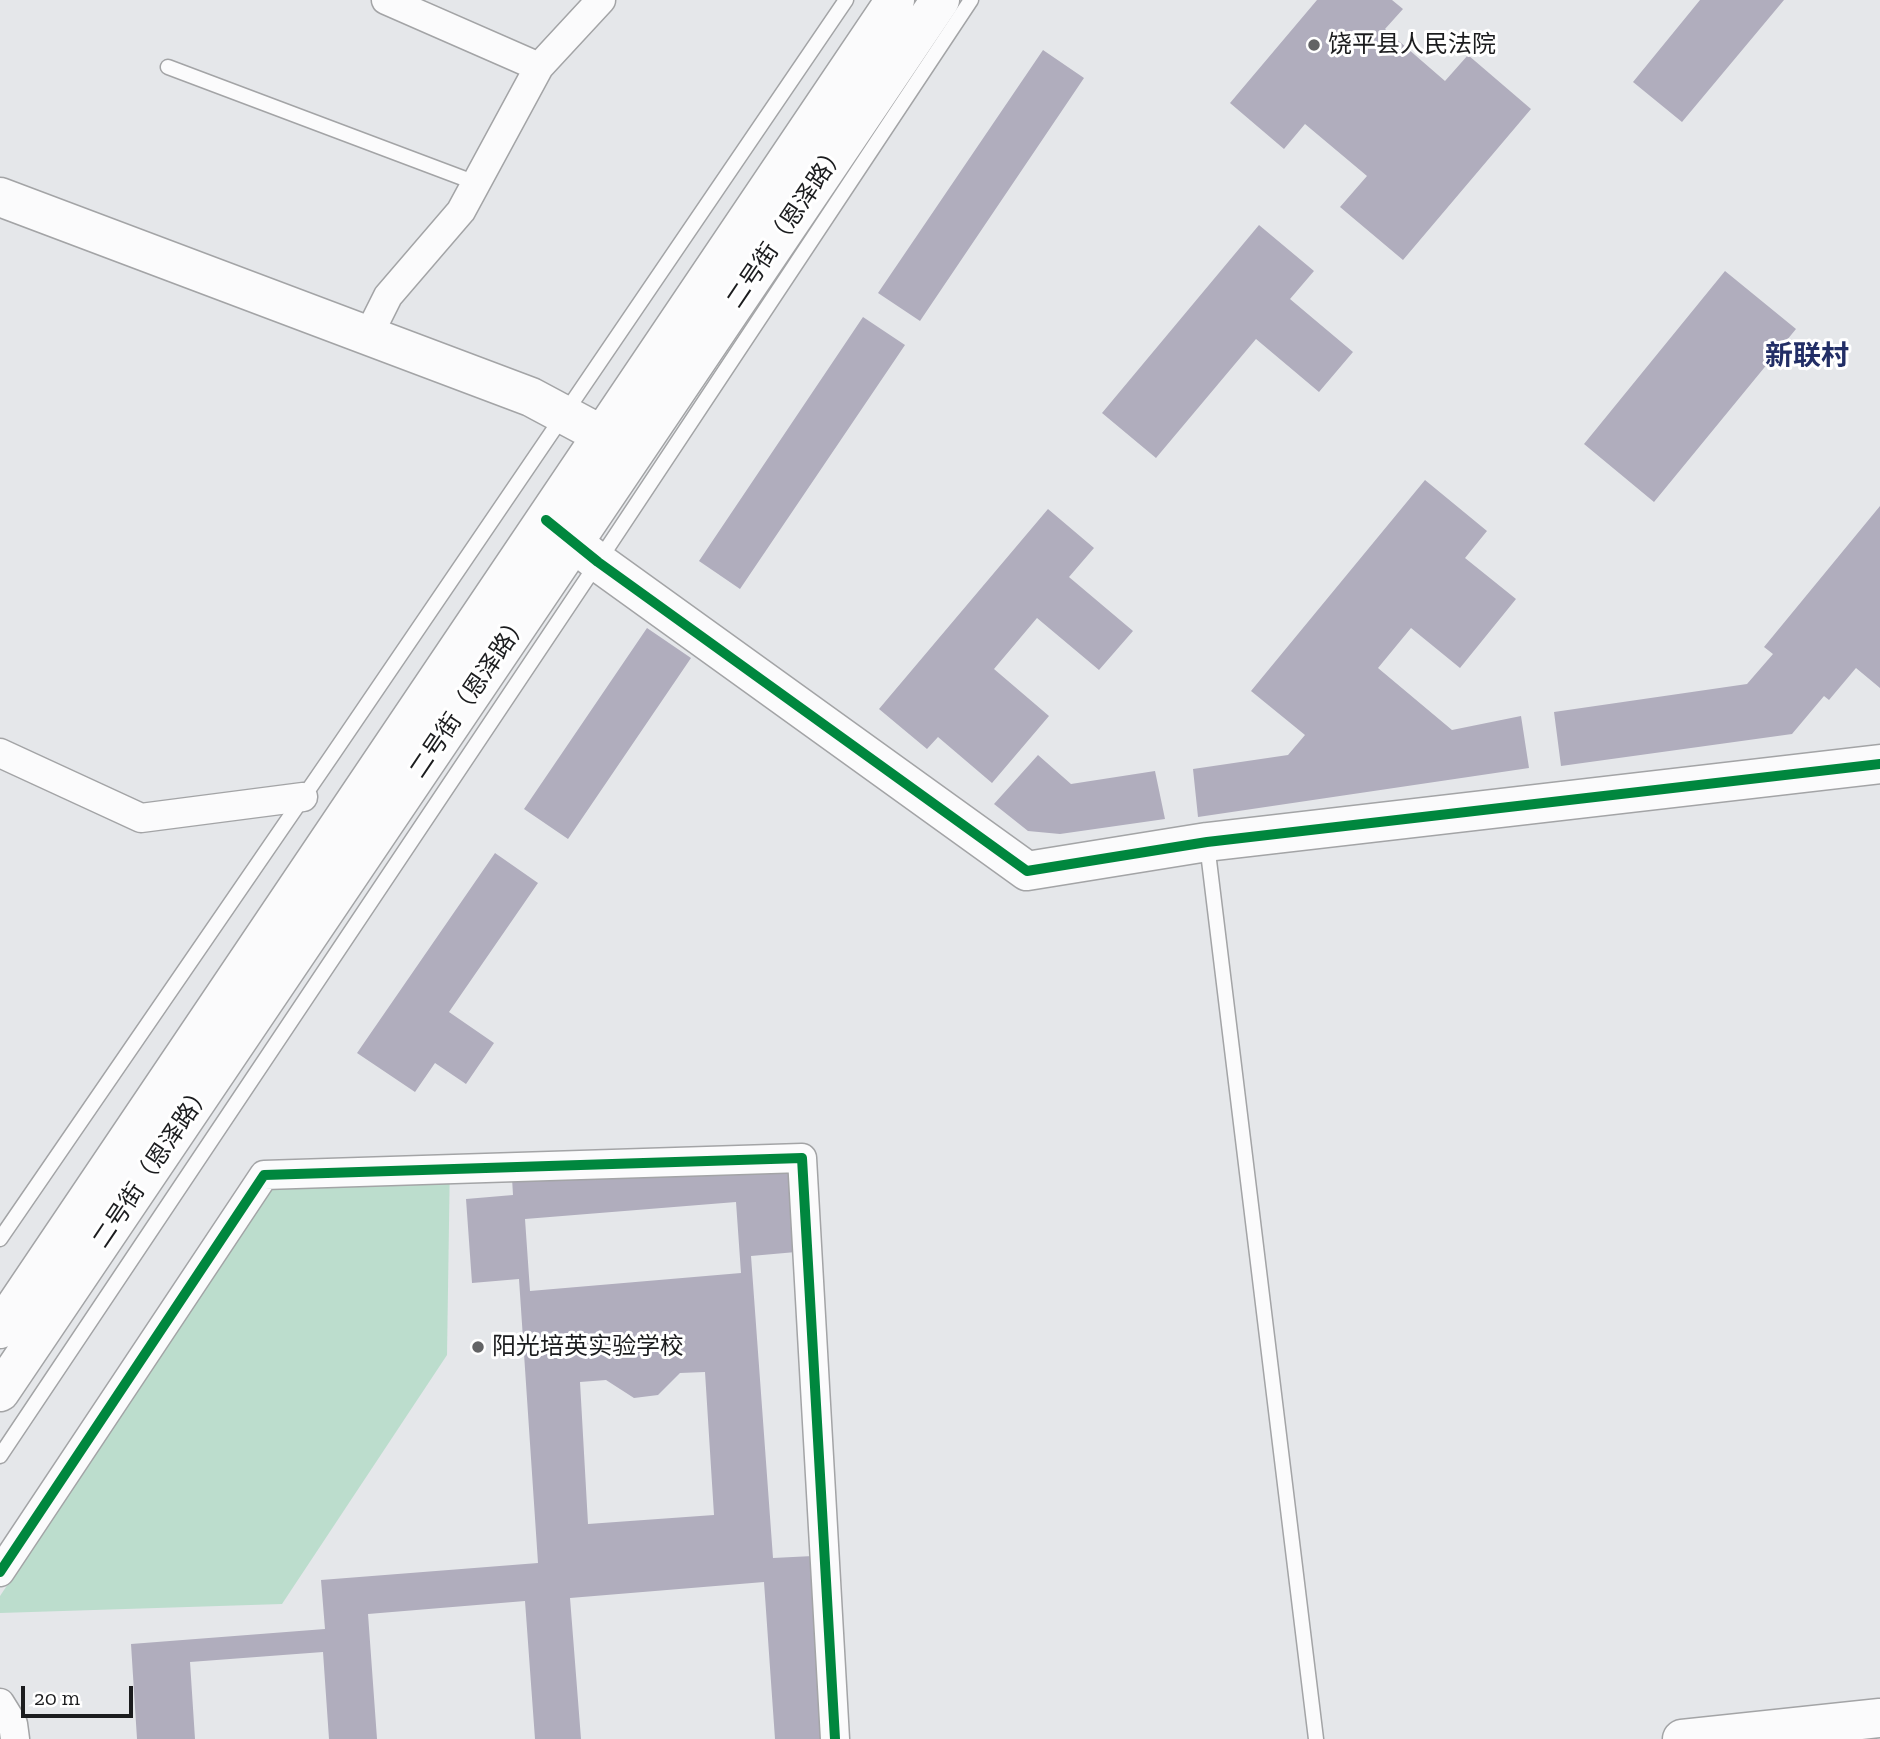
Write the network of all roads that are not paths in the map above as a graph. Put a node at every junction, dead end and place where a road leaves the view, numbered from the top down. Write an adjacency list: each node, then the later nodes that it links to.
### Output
1 (386, 0): 8 (street)
2 (601, 0): 8 (street)
3 (846, 0): 12 (lane)
4 (895, 0): 13 (main road, 二号街（恩泽路）)
5 (940, 0): 14 (main road, 二号街（恩泽路）)
6 (971, 0): 14 (lane)
7 (168, 67): 9 (lane)
8 (539, 67): 9 (street)
9 (476, 183): 11 (street)
10 (0, 197): 11 (main road)
11 (368, 336): 12 (main road)
12 (563, 415): 13 (main road); 17 (lane)
13 (602, 435): 14 (main road, 二号街（恩泽路）)
14 (572, 541): 18 (main road); 20 (main road, 二号街（恩泽路）); 21 (main road, 二号街（恩泽路）); 22 (lane)
15 (0, 753): 17 (street)
16 (1880, 764): 18 (main road)
17 (303, 797): 19 (lane)
18 (1207, 842): 28 (lane)
19 (0, 1239)
20 (0, 1329)
21 (0, 1392)
22 (0, 1456)
23 (0, 1572): 27 (street)
24 (0, 1703): 26 (street)
25 (1880, 1718): 29 (main road)
26 (15, 1739)
27 (835, 1739)
28 (1316, 1739)
29 (1682, 1739)

